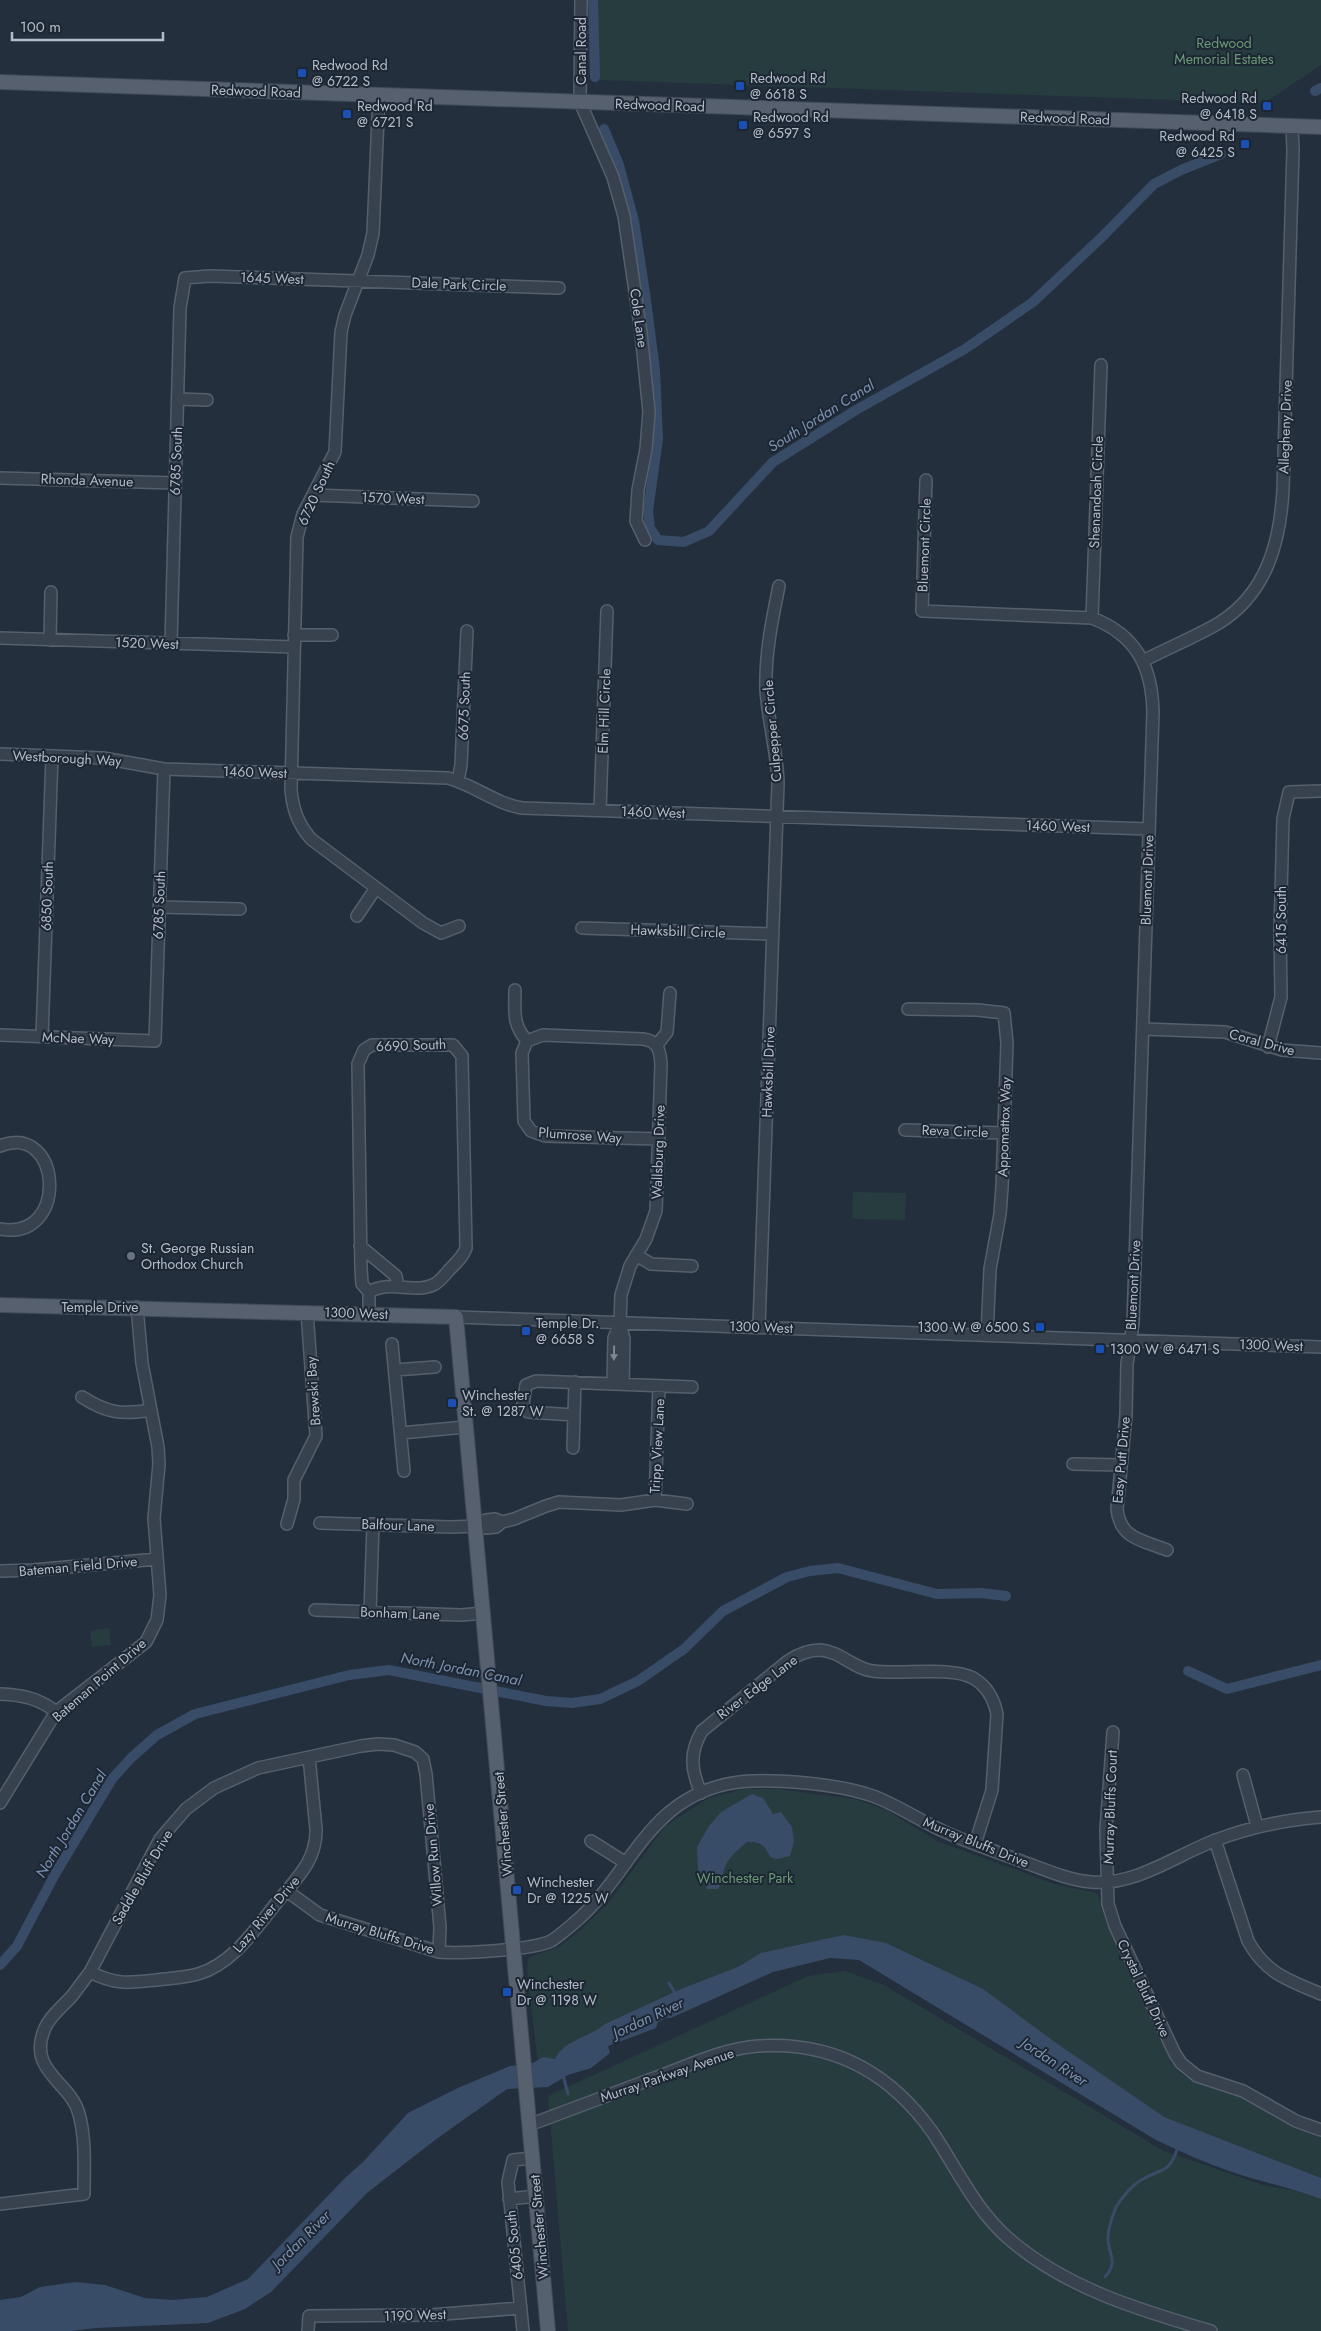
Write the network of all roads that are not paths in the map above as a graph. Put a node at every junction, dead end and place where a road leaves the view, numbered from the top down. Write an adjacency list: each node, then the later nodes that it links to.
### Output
1 (582, 0): 4 (street, Canal Road)
2 (0, 82): 3 (main road, Redwood Road)
3 (379, 95): 4 (main road, Redwood Road); 8 (street, 6720 South)
4 (580, 102): 5 (main road, Redwood Road); 18 (street, Cole Lane)
5 (1292, 126): 6 (main road, Redwood Road); 31 (street, Allegheny Drive)
6 (1321, 127)
7 (185, 278): 8 (street, 1645 West); 11 (street, 6785 South)
8 (359, 281): 9 (street, Dale Park Circle); 16 (street, 6720 South)
9 (559, 288)
10 (1101, 365): 23 (street, Shenandoah Circle)
11 (178, 399): 12 (street); 15 (street, 6785 South)
12 (207, 400)
13 (0, 478): 15 (street, Rhonda Avenue)
14 (926, 480): 22 (street, Bluemont Circle)
15 (175, 483): 29 (street, 6785 South)
16 (313, 495): 17 (street, 1570 West); 25 (street, 6720 South)
17 (473, 501)
18 (645, 540)
19 (779, 586): 39 (street, Culpepper Circle)
20 (51, 592): 28 (street)
21 (608, 611): 38 (street, Elm Hill Circle)
22 (922, 611): 23 (street, Bluemont Drive)
23 (1092, 618): 31 (street, Bluemont Drive)
24 (467, 632): 36 (street, 6675 South)
25 (294, 635): 26 (street); 30 (street, 6720 South)
26 (332, 635)
27 (0, 638): 28 (street, 1520 West)
28 (50, 640): 29 (street, 1520 West)
29 (171, 643): 30 (street, 1520 West)
30 (294, 647): 35 (street, 6720 South)
31 (1143, 661): 40 (street, Bluemont Drive)
32 (0, 754): 33 (street, Westborough Way)
33 (52, 756): 34 (street, Westborough Way); 53 (street, 6850 South)
34 (164, 770): 35 (street, 1460 West); 42 (street, 6785 South)
35 (290, 773): 36 (street, 1460 West); 41 (street, 6720 South)
36 (458, 781): 38 (street, 1460 West)
37 (1321, 791): 57 (street, 6415 South)
38 (600, 810): 39 (street, 1460 West)
39 (776, 816): 40 (street, 1460 West); 47 (street, Hawksbill Drive)
40 (1149, 829): 51 (street, Bluemont Drive)
41 (376, 888): 44 (street); 45 (street, 6720 South)
42 (159, 907): 43 (street); 54 (street, 6785 South)
43 (240, 909)
44 (357, 916)
45 (459, 926)
46 (582, 928): 47 (street, Hawksbill Circle)
47 (773, 934): 76 (street, Hawksbill Drive)
48 (515, 990): 55 (street)
49 (670, 993): 56 (street)
50 (908, 1009): 60 (street, Appomattox Way)
51 (1143, 1029): 57 (street, Coral Drive); 78 (street, Bluemont Drive)
52 (0, 1035): 53 (street, McNae Way)
53 (42, 1037): 54 (street, McNae Way)
54 (155, 1040)
55 (528, 1041): 56 (street); 61 (street, Plumrose Way)
56 (657, 1046): 61 (street, Wallsburg Drive)
57 (1268, 1047): 58 (street, Coral Drive)
58 (1321, 1053)
59 (905, 1130): 60 (street, Reva Circle)
60 (1004, 1133): 77 (street, Appomattox Way)
61 (659, 1140): 65 (street, Wallsburg Drive)
62 (0, 1146): 63 (street)
63 (0, 1229)
64 (360, 1246): 67 (street); 67 (street, 6690 South); 68 (street, 6690 South)
65 (636, 1255): 66 (street); 75 (street, Wallsburg Drive)
66 (692, 1266)
67 (398, 1286): 68 (street, 6690 South)
68 (369, 1292): 73 (street, 6690 South)
69 (0, 1305): 70 (main road, Temple Drive)
70 (137, 1307): 71 (main road, Temple Drive); 88 (street, Bateman Point Drive)
71 (201, 1308): 72 (main road, 1300 West)
72 (307, 1312): 73 (main road, 1300 West); 99 (street, Brewski Bay)
73 (369, 1314): 74 (main road, 1300 West)
74 (456, 1317): 75 (street, 1300 West); 90 (main road, Winchester Street)
75 (620, 1323): 76 (street, 1300 West); 84 (street, Wallsburg Drive)
76 (759, 1327): 77 (street, 1300 West)
77 (987, 1335): 78 (street, 1300 West)
78 (1130, 1340): 80 (street, 1300 West); 94 (street, Easy Putt Drive)
79 (392, 1344): 82 (street)
80 (1321, 1347)
81 (435, 1367): 82 (street)
82 (395, 1370): 91 (street)
83 (575, 1382): 84 (street); 89 (street); 89 (street)
84 (618, 1384): 85 (street)
85 (659, 1386): 86 (street); 96 (street, Tripp View Lane)
86 (692, 1386)
87 (82, 1398): 88 (street)
88 (150, 1410): 103 (street, Bateman Point Drive)
89 (574, 1415): 92 (street)
90 (466, 1427): 91 (street); 101 (main road, Winchester Street)
91 (401, 1433): 95 (street)
92 (573, 1448)
93 (1073, 1464): 94 (street)
94 (1120, 1466): 102 (street, Easy Putt Drive)
95 (404, 1471)
96 (655, 1500): 97 (street); 101 (street, Tripp View Lane)
97 (687, 1504)
98 (320, 1523): 100 (street, Balfour Lane)
99 (286, 1524)
100 (373, 1524): 101 (street, Balfour Lane); 106 (street)
101 (476, 1526): 107 (main road, Winchester Street)
102 (1167, 1550)
103 (157, 1559): 104 (street, Bateman Field Drive); 109 (street, Bateman Point Drive)
104 (0, 1571)
105 (315, 1610): 106 (street, Bonham Lane)
106 (370, 1612): 107 (street, Bonham Lane)
107 (484, 1613): 124 (main road, Winchester Street)
108 (0, 1694): 109 (street)
109 (56, 1712): 115 (street, Bateman Point Drive)
110 (1113, 1732): 122 (street, Murray Bluffs Court)
111 (309, 1757): 112 (street, Saddle Bluff Drive); 123 (street, Lazy River Drive); 126 (street, Saddle Bluff Drive)
112 (423, 1759): 125 (street, Willow Run Drive)
113 (1243, 1775): 117 (street)
114 (702, 1792): 120 (street, Murray Bluffs Drive); 120 (street, River Edge Lane); 121 (street, Murray Bluffs Drive)
115 (0, 1803)
116 (1321, 1817): 117 (street, Murray Bluffs Drive)
117 (1257, 1826): 118 (street, Murray Bluffs Drive)
118 (1215, 1840): 122 (street, Murray Bluffs Drive); 127 (street)
119 (591, 1842): 121 (street)
120 (975, 1844): 122 (street, Murray Bluffs Drive)
121 (626, 1863): 124 (street, Murray Bluffs Drive)
122 (1108, 1881): 129 (street, Crystal Bluff Drive)
123 (287, 1890): 125 (street, Murray Bluffs Drive); 126 (street, Lazy River Drive)
124 (514, 1948): 125 (street, Murray Bluffs Drive); 128 (main road, Winchester Street)
125 (439, 1952)
126 (90, 1972): 133 (street, Saddle Bluff Drive)
127 (1321, 1994)
128 (529, 2125): 130 (main road, Winchester Street); 138 (street, Murray Parkway Avenue)
129 (1321, 2130)
130 (532, 2158): 131 (main road, Winchester Street); 132 (street, 6405 South)
131 (536, 2196): 132 (street); 137 (main road, Winchester Street)
132 (509, 2198): 134 (street, 6405 South)
133 (0, 2204)
134 (521, 2308): 135 (street, 1190 West); 136 (street, 6405 South)
135 (308, 2331)
136 (523, 2331)
137 (548, 2331)
138 (1211, 2331)

